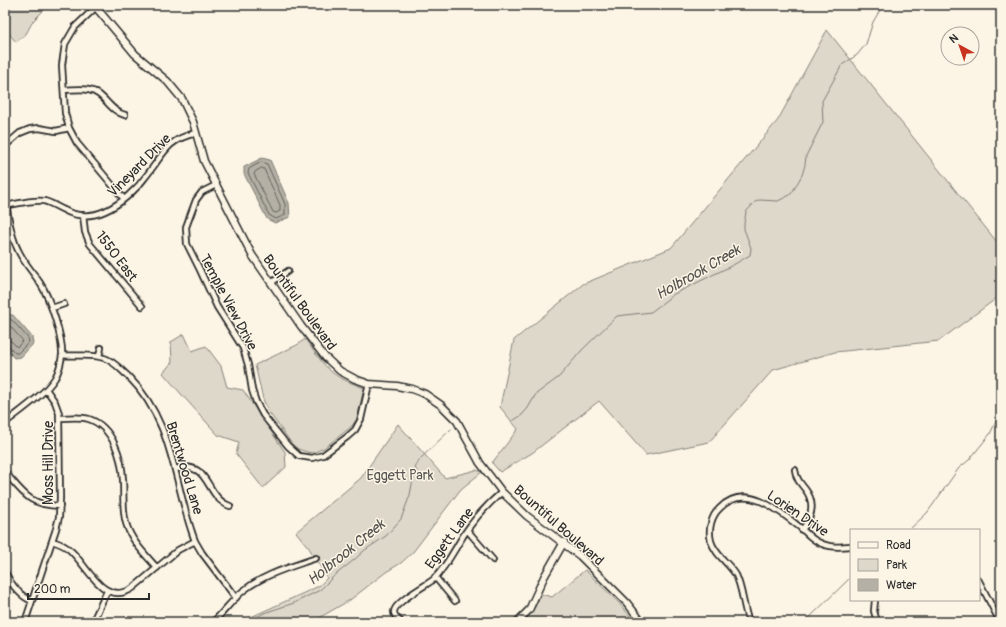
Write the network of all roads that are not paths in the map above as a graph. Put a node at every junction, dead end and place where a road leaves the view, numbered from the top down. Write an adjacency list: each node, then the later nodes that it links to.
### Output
1 (7, 5): 3 (street)
2 (95, 6): 4 (street); 7 (main road, Bountiful Boulevard)
3 (5, 9)
4 (64, 90): 5 (street); 6 (street)
5 (125, 115)
6 (69, 128): 8 (street); 10 (street)
7 (196, 133): 9 (main road, Bountiful Boulevard); 10 (street, Vineyard Drive)
8 (5, 146)
9 (216, 185): 15 (main road, Bountiful Boulevard); 22 (street, Temple View Drive)
10 (124, 199): 13 (street, Vineyard Drive)
11 (5, 200): 12 (street)
12 (6, 206): 13 (street, Vineyard Drive); 18 (street)
13 (83, 215): 17 (street, 1550 East)
14 (288, 271): 15 (street)
15 (271, 283): 22 (main road, Bountiful Boulevard)
16 (64, 304): 18 (street)
17 (142, 306)
18 (52, 308): 20 (street)
19 (101, 348): 21 (street)
20 (62, 355): 21 (street, Brentwood Lane); 23 (street)
21 (98, 356): 26 (street, Brentwood Lane)
22 (370, 384): 29 (main road, Bountiful Boulevard)
23 (46, 389): 24 (street, Moss Hill Drive); 25 (street)
24 (59, 418): 30 (street, Moss Hill Drive); 40 (street)
25 (5, 423)
26 (175, 470): 31 (street); 35 (street, Brentwood Lane)
27 (794, 470): 33 (street)
28 (5, 472): 30 (street)
29 (502, 492): 32 (street, Eggett Lane); 36 (main road, Bountiful Boulevard)
30 (60, 506): 34 (street, Moss Hill Drive)
31 (230, 506)
32 (467, 530): 39 (street); 42 (street, Eggett Lane)
33 (802, 530): 37 (street, Lorien Drive); 55 (street, Lorien Drive)
34 (52, 541): 44 (street); 46 (street, Moss Hill Drive)
35 (195, 541): 40 (street); 45 (street, Brentwood Lane)
36 (564, 542): 53 (main road); 54 (main road, Bountiful Boulevard)
37 (850, 546)
38 (316, 558): 45 (street)
39 (493, 560)
40 (157, 568): 44 (street)
41 (5, 572): 46 (street)
42 (436, 577): 47 (street); 52 (street, Eggett Lane)
43 (980, 583): 57 (street)
44 (107, 591): 49 (street)
45 (236, 598): 51 (street)
46 (32, 601): 50 (street, Moss Hill Drive)
47 (455, 601)
48 (875, 601): 56 (street)
49 (95, 616)
50 (25, 622)
51 (213, 622)
52 (401, 622)
53 (517, 622)
54 (642, 622)
55 (749, 622)
56 (877, 622)
57 (1000, 622)

